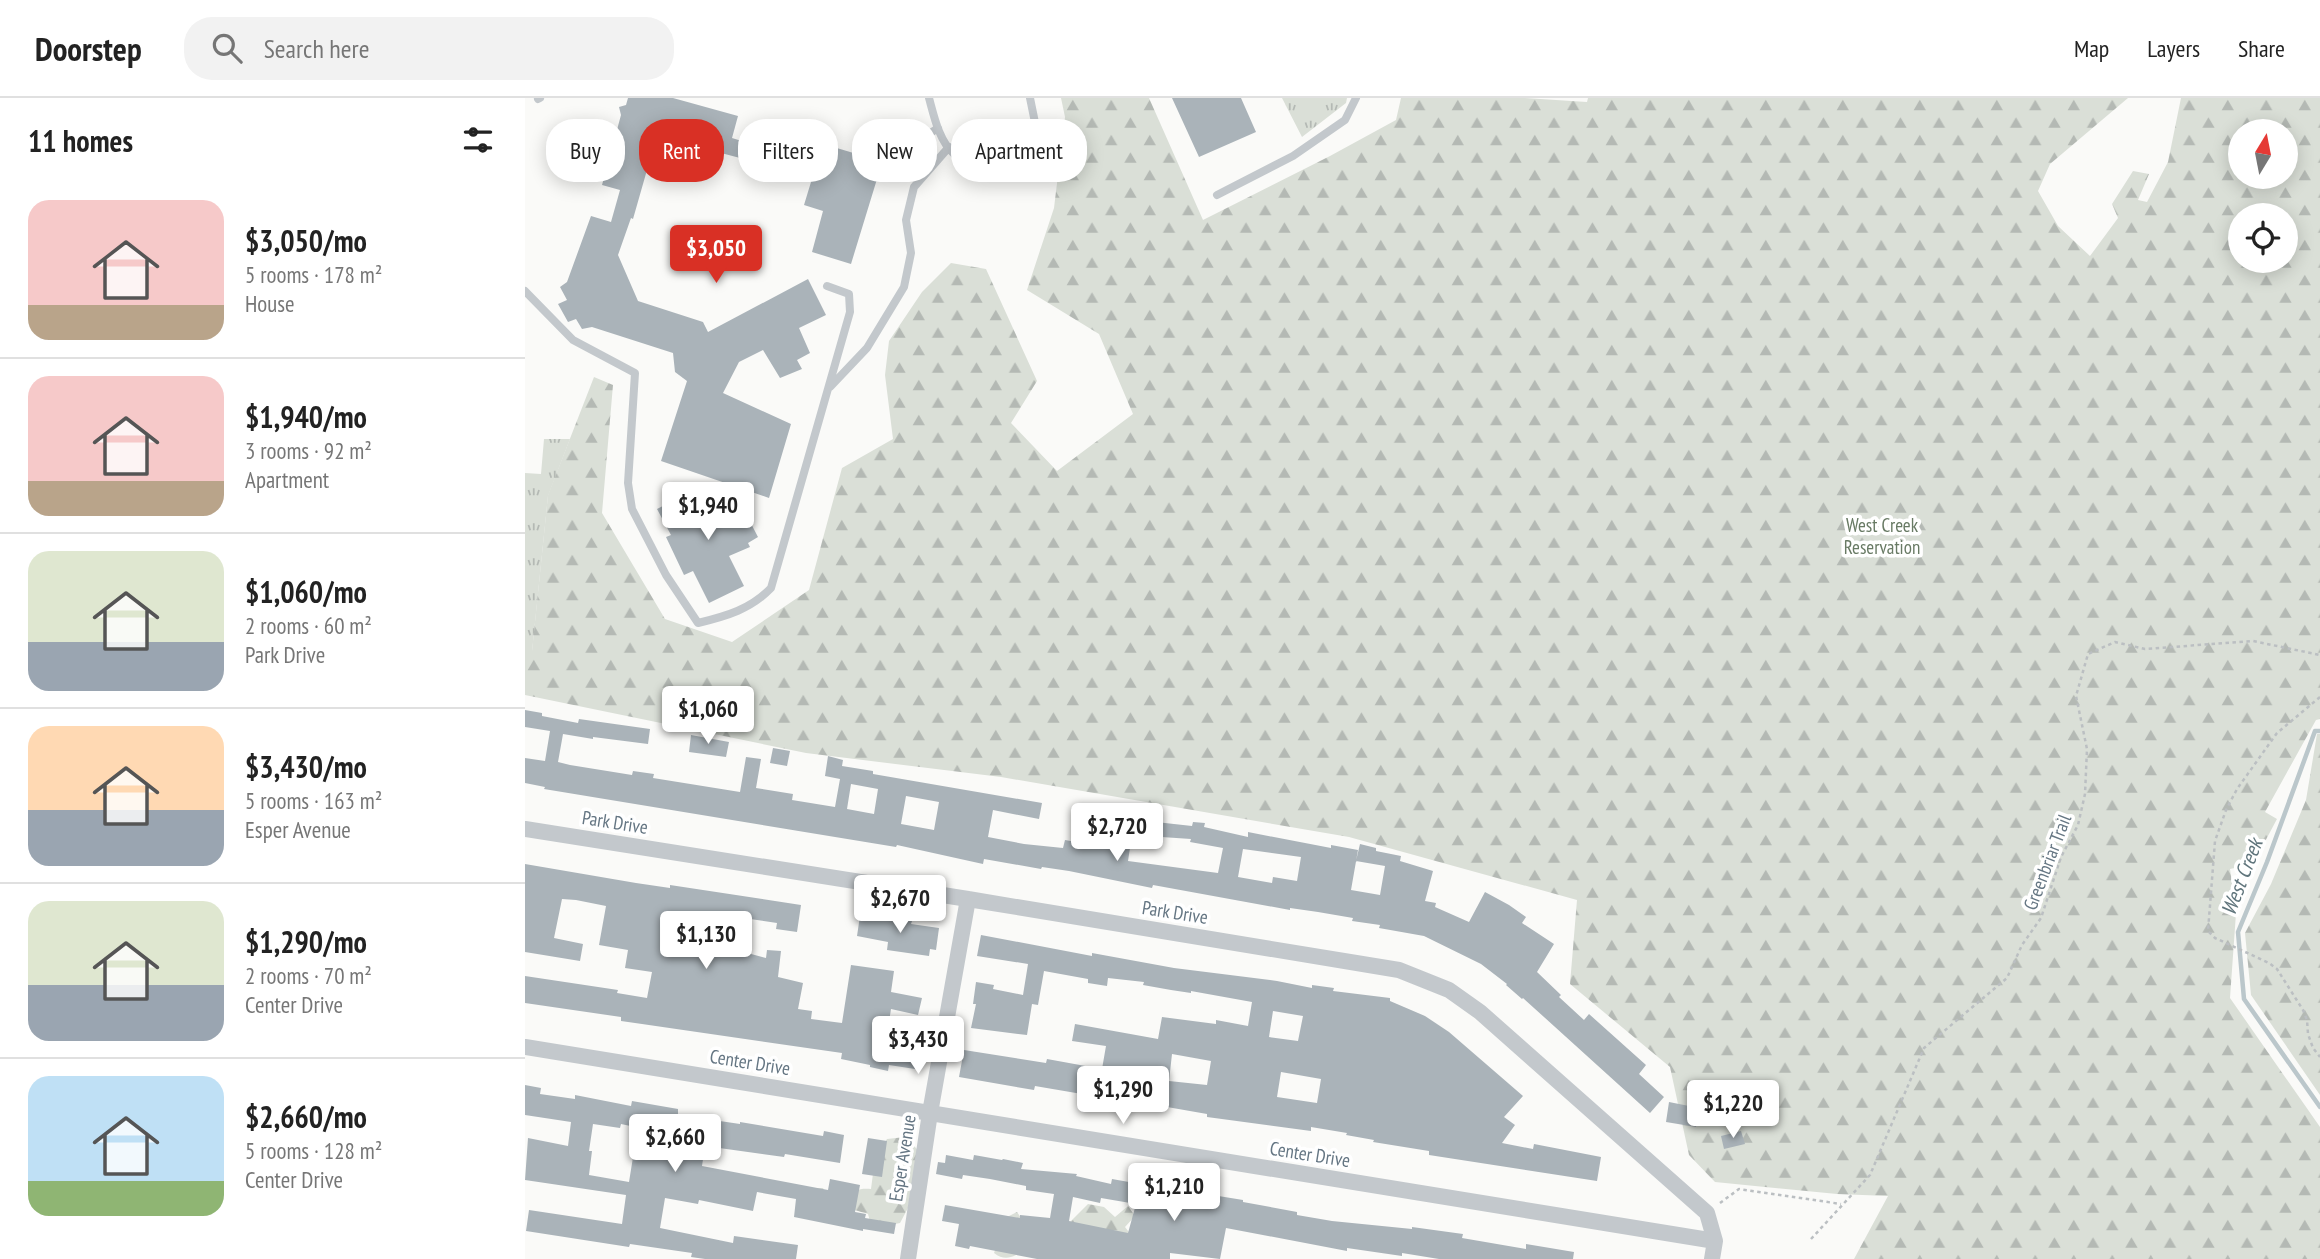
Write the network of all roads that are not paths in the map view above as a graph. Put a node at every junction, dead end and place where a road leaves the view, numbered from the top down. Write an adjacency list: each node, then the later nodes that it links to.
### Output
1 (929, 98): 4 (lane)
2 (1030, 98): 5 (lane)
3 (1356, 98): 6 (lane)
4 (938, 128): 5 (lane)
5 (949, 147): 9 (lane)
6 (1217, 195)
7 (827, 286): 9 (lane)
8 (525, 291): 9 (lane)
9 (828, 389)
10 (525, 829): 11 (street, Park Drive)
11 (968, 899): 13 (street, Esper Avenue); 14 (street, Park Drive)
12 (525, 1047): 13 (street, Center Drive)
13 (930, 1113): 14 (street, Center Drive); 15 (street, Esper Avenue)
14 (1715, 1241): 16 (street)
15 (908, 1259)
16 (1712, 1259)

